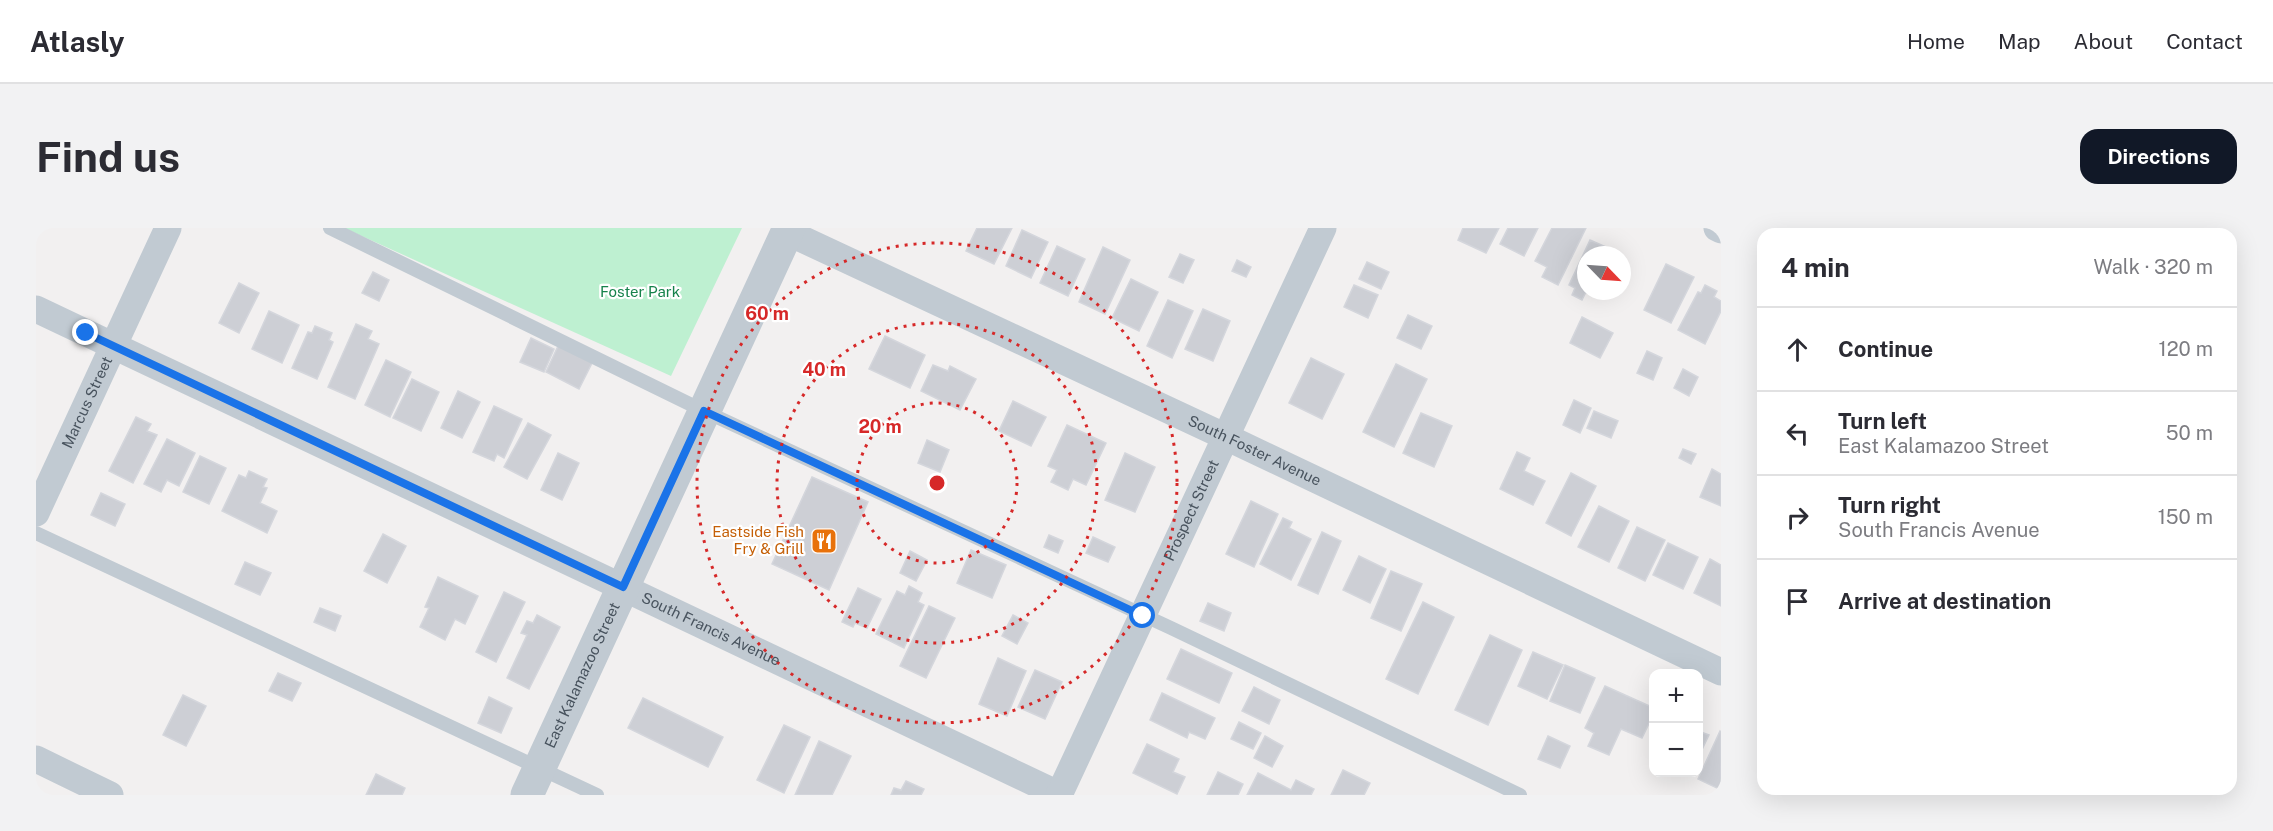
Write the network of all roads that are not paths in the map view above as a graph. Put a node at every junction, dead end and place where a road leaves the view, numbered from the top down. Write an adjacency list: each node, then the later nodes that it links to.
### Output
1 (168, 228): 6 (street, Marcus Street)
2 (330, 228): 7 (lane)
3 (1323, 228): 8 (street, Prospect Street)
4 (788, 230): 7 (street, East Kalamazoo Street); 8 (street, South Foster Avenue)
5 (36, 309): 6 (street, South Francis Avenue)
6 (113, 345): 9 (street, Marcus Street); 11 (street, South Francis Avenue)
7 (704, 411): 11 (street, East Kalamazoo Street); 12 (lane)
8 (1226, 436): 12 (street, Prospect Street); 13 (street, South Foster Avenue)
9 (36, 513)
10 (36, 534): 15 (lane)
11 (623, 587): 15 (street, East Kalamazoo Street); 18 (street, South Francis Avenue)
12 (1143, 616): 18 (street, Prospect Street); 19 (lane)
13 (1721, 672)
14 (36, 759): 16 (street)
15 (533, 782): 17 (lane)
16 (110, 795)
17 (597, 795)
18 (1060, 795)
19 (1520, 795)

